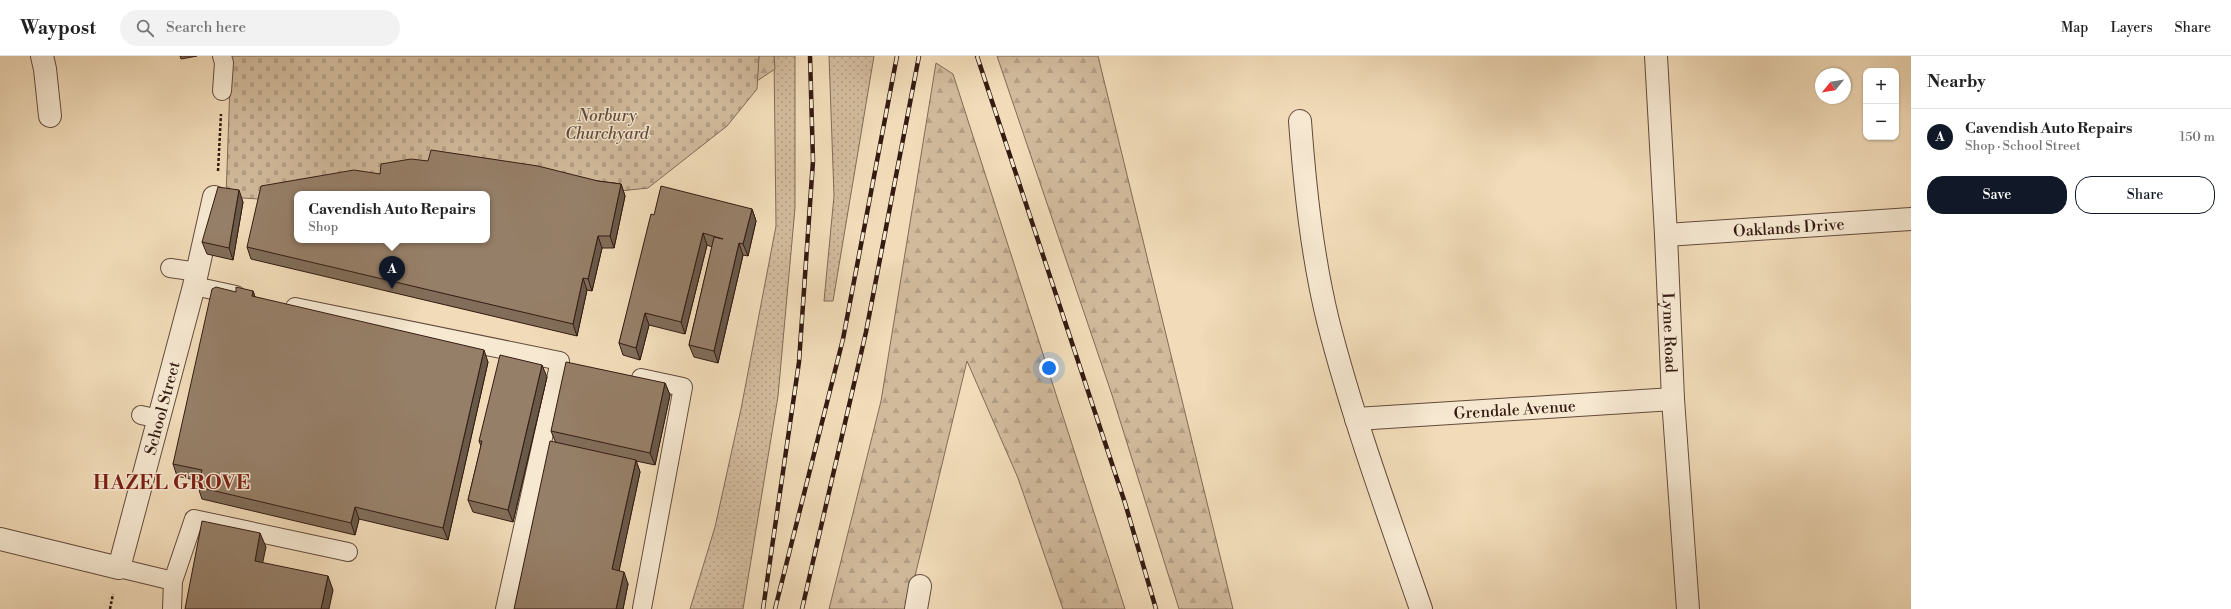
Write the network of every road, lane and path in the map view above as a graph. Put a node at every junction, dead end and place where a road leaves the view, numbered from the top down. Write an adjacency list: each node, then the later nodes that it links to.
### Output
1 (42, 56): 5 (street)
2 (222, 56): 4 (lane)
3 (1656, 56): 9 (street, Lyme Road)
4 (222, 91): 7 (path)
5 (50, 116)
6 (1300, 121): 16 (street)
7 (214, 197): 11 (street, School Street)
8 (1911, 219): 9 (street, Oaklands Drive)
9 (1666, 235): 15 (street, Lyme Road)
10 (170, 268): 11 (lane)
11 (196, 279): 12 (lane); 19 (street, School Street)
12 (256, 299)
13 (280, 304): 24 (lane)
14 (622, 374): 22 (lane)
15 (1673, 399): 16 (street, Grendale Avenue); 27 (street, Lyme Road)
16 (1356, 419): 26 (street)
17 (0, 539): 19 (street)
18 (348, 552): 20 (lane)
19 (119, 568): 20 (lane)
20 (173, 581): 23 (lane)
21 (920, 586): 25 (street)
22 (642, 608)
23 (172, 609)
24 (505, 609)
25 (916, 609)
26 (1421, 609)
27 (1688, 609)

